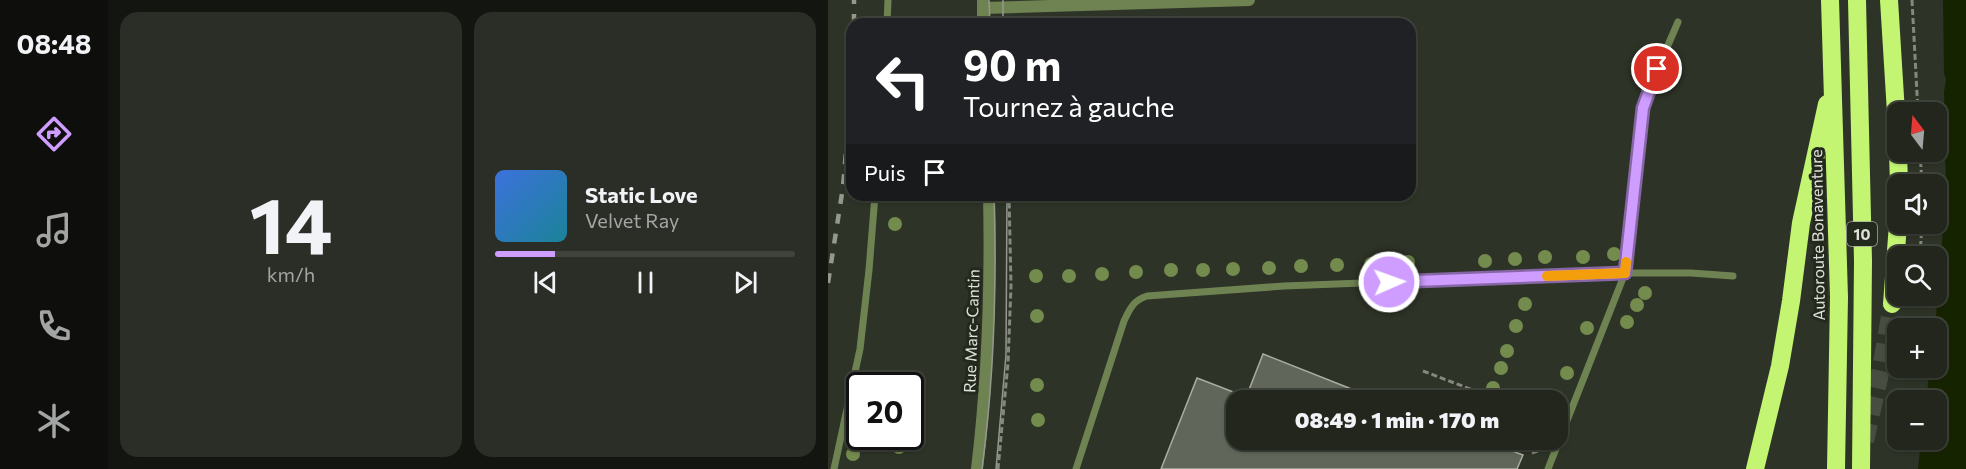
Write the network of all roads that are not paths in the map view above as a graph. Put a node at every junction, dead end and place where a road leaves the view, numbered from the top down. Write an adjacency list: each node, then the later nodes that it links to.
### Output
1 (888, 0): 7 (lane)
2 (1249, 0): 6 (street)
3 (1830, 0): 9 (highway, Autoroute Bonaventure / 10)
4 (1857, 0): 21 (highway, 10)
5 (1888, 0): 10 (highway)
6 (983, 4)
7 (887, 18)
8 (1678, 22): 13 (lane)
9 (1833, 79): 19 (highway); 20 (highway, Autoroute Bonaventure / 10)
10 (1895, 102)
11 (874, 201): 15 (lane)
12 (989, 201): 16 (street, Rue Marc-Cantin)
13 (1625, 273): 14 (lane); 17 (lane); 18 (lane)
14 (1733, 276)
15 (834, 469)
16 (977, 469)
17 (1076, 469)
18 (1548, 469)
19 (1755, 469)
20 (1836, 469)
21 (1861, 469)

